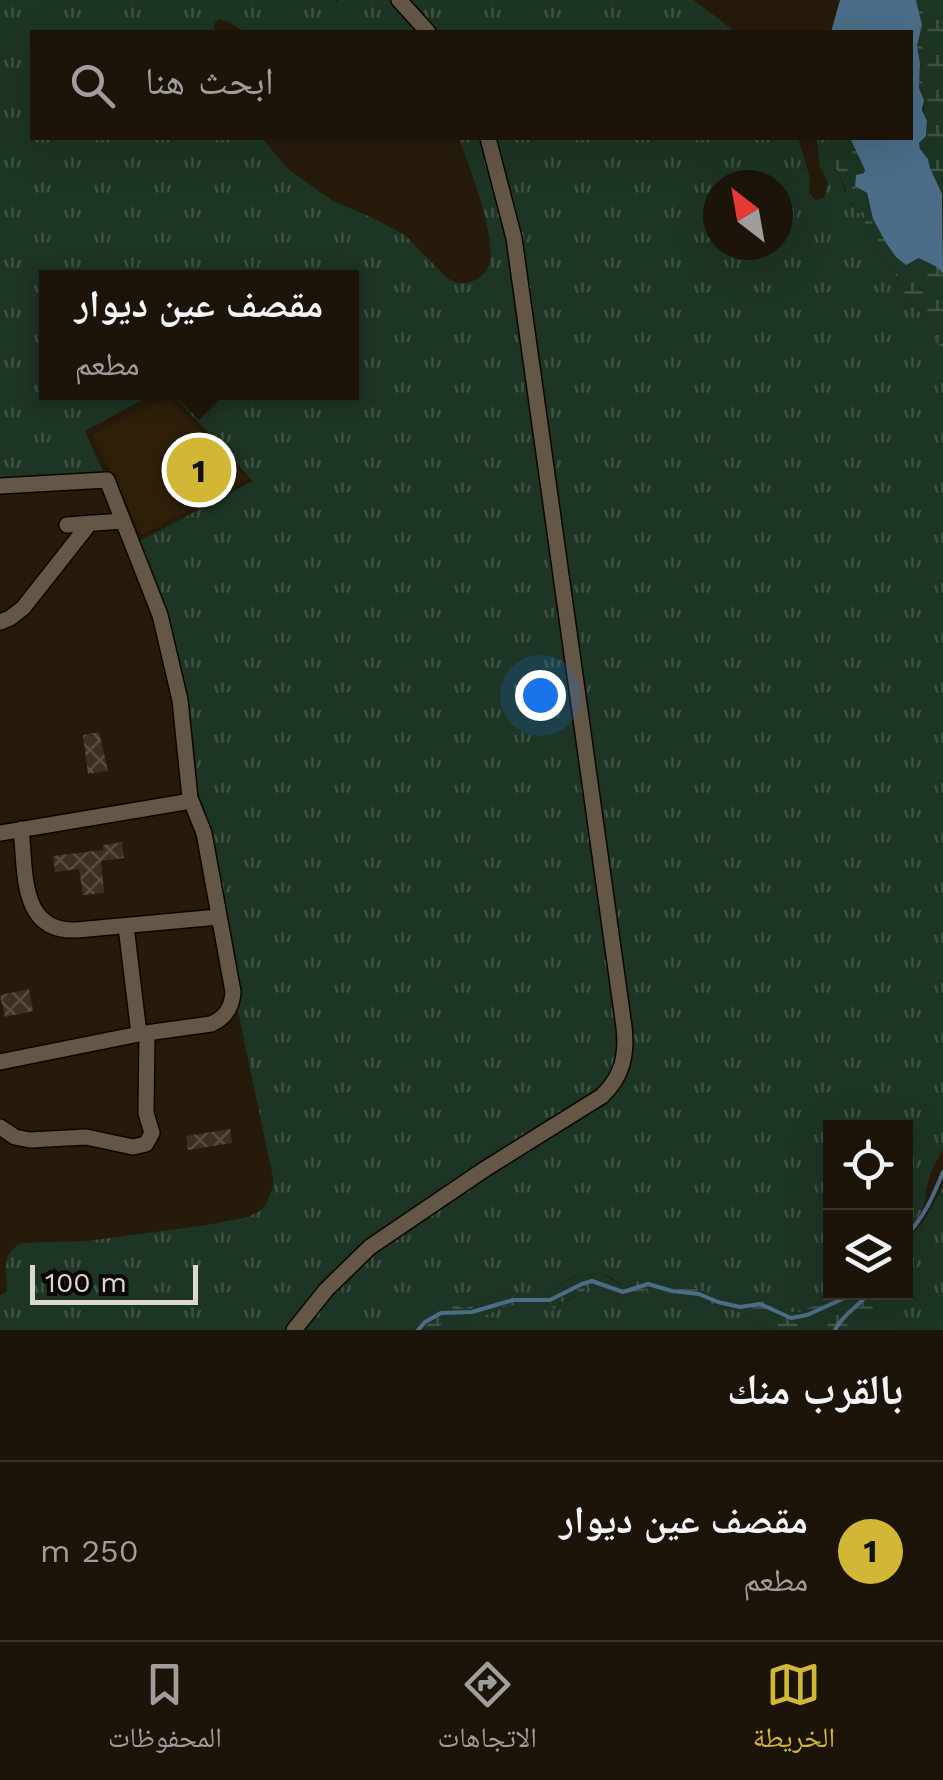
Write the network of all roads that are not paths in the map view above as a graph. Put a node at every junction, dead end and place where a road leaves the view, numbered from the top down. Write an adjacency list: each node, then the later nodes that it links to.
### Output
1 (399, 0): 2 (street)
2 (426, 30)
3 (489, 140): 17 (street)
4 (0, 486): 5 (street)
5 (123, 520): 6 (street); 9 (street)
6 (90, 524): 7 (street); 8 (street)
7 (67, 525)
8 (0, 622)
9 (191, 801): 10 (street); 12 (street)
10 (21, 829): 11 (street); 13 (street)
11 (0, 833)
12 (218, 917): 13 (street); 14 (street)
13 (126, 926): 14 (street)
14 (143, 1034): 15 (street); 16 (street)
15 (0, 1062)
16 (0, 1126)
17 (294, 1330)

